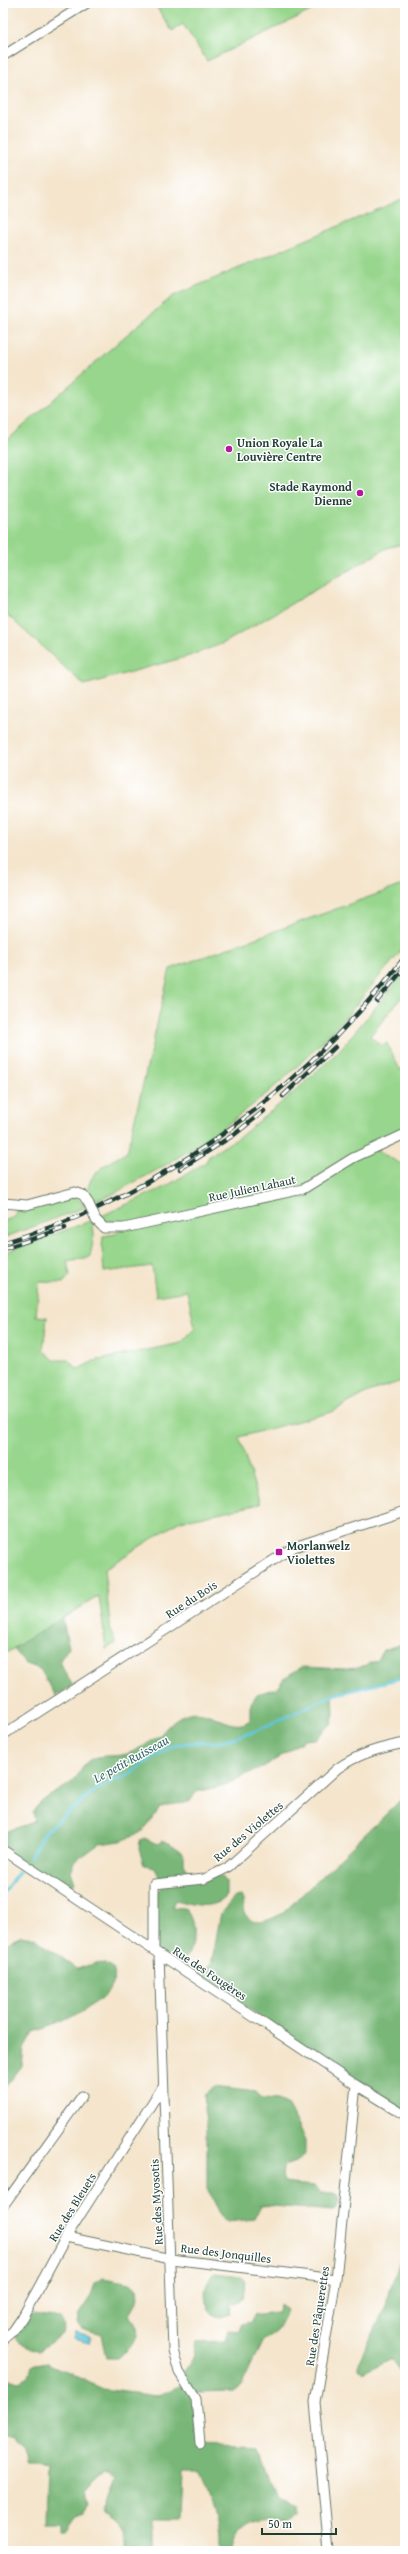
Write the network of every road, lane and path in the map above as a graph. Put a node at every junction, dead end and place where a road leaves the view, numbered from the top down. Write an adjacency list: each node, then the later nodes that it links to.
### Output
1 (87, 3): 2 (street)
2 (3, 56)
3 (405, 1134): 4 (street, Rue Julien Lahaut, bridge)
4 (3, 1203)
5 (405, 1511): 6 (street, Rue du Bois)
6 (3, 1735)
7 (405, 1743): 9 (street, Rue des Violettes)
8 (3, 1850): 9 (street, Rue des Fougères)
9 (157, 1952): 10 (street, Rue des Fougères); 11 (street, Rue des Myosotis)
10 (356, 2085): 13 (street, Rue des Fougères); 17 (street, Rue des Pâquerettes)
11 (163, 2086): 15 (street, Rue des Bleuets); 16 (street, Rue des Myosotis)
12 (82, 2096): 14 (street)
13 (405, 2115)
14 (3, 2206)
15 (66, 2237): 16 (street, Rue des Jonquilles); 18 (street, Rue des Bleuets)
16 (171, 2259): 17 (street, Rue des Jonquilles); 19 (street, Rue des Myosotis)
17 (336, 2279): 20 (street, Rue des Pâquerettes)
18 (3, 2339)
19 (200, 2443)
20 (329, 2551)

